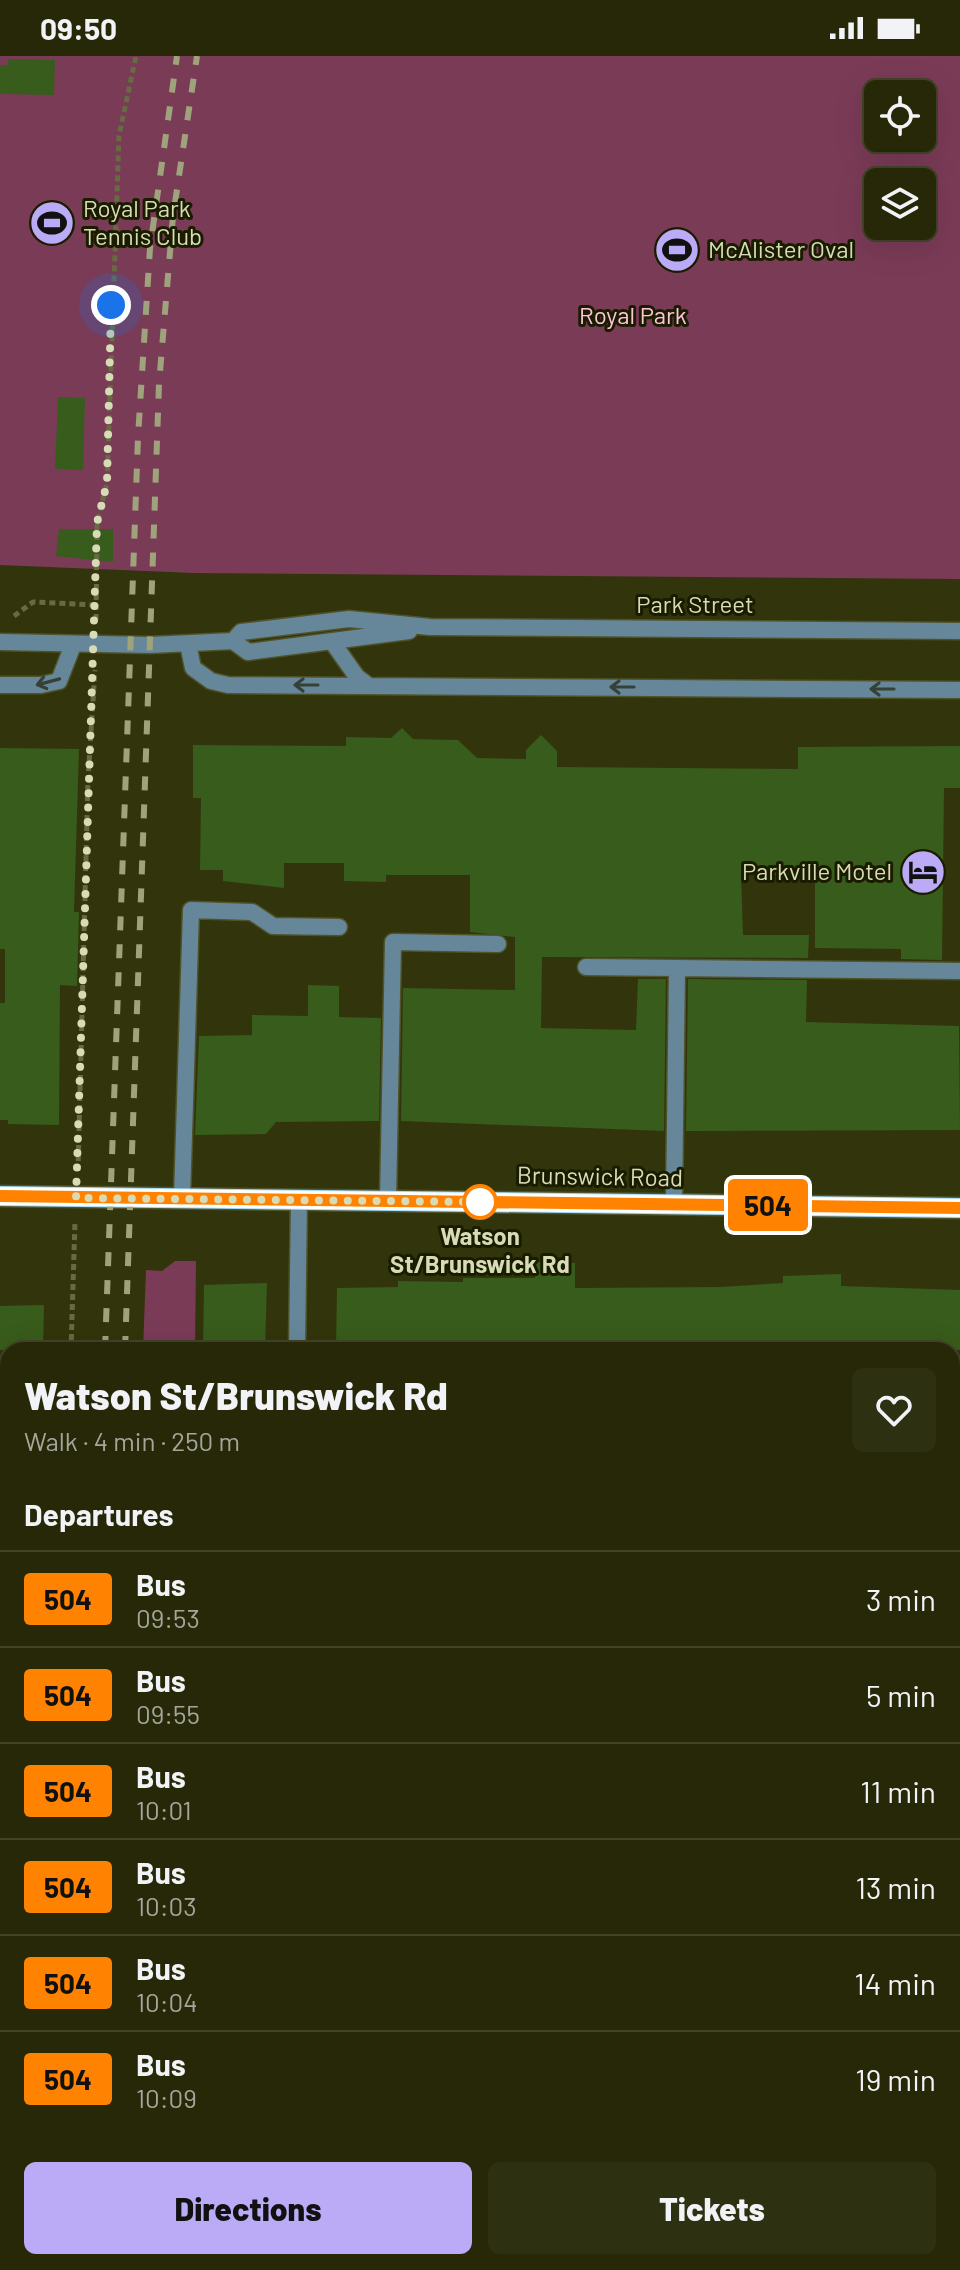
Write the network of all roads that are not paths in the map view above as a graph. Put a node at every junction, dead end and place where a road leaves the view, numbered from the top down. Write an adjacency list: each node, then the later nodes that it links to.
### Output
1 (430, 627): 2 (street, Park Street); 3 (street, Park Street); 5 (street, Park Street)
2 (960, 631)
3 (233, 641): 5 (street, Park Street); 6 (street, Park Street)
4 (0, 642): 7 (street, Park Street)
5 (333, 643): 9 (street)
6 (188, 644): 7 (street, Park Street); 9 (street, one-way to 6)
7 (73, 645): 8 (street, one-way to 8)
8 (0, 685)
9 (369, 686): 10 (street, one-way to 9)
10 (960, 690)
11 (339, 927): 17 (street)
12 (498, 944): 19 (street)
13 (586, 967): 14 (street)
14 (677, 968): 15 (street); 20 (street)
15 (960, 971)
16 (0, 1196): 17 (main road, Brunswick Road)
17 (182, 1198): 18 (main road, Brunswick Road)
18 (299, 1199): 19 (main road, Brunswick Road); 22 (street)
19 (388, 1200): 20 (main road, Brunswick Road)
20 (674, 1204): 21 (main road, Brunswick Road)
21 (960, 1208)
22 (297, 1342)

